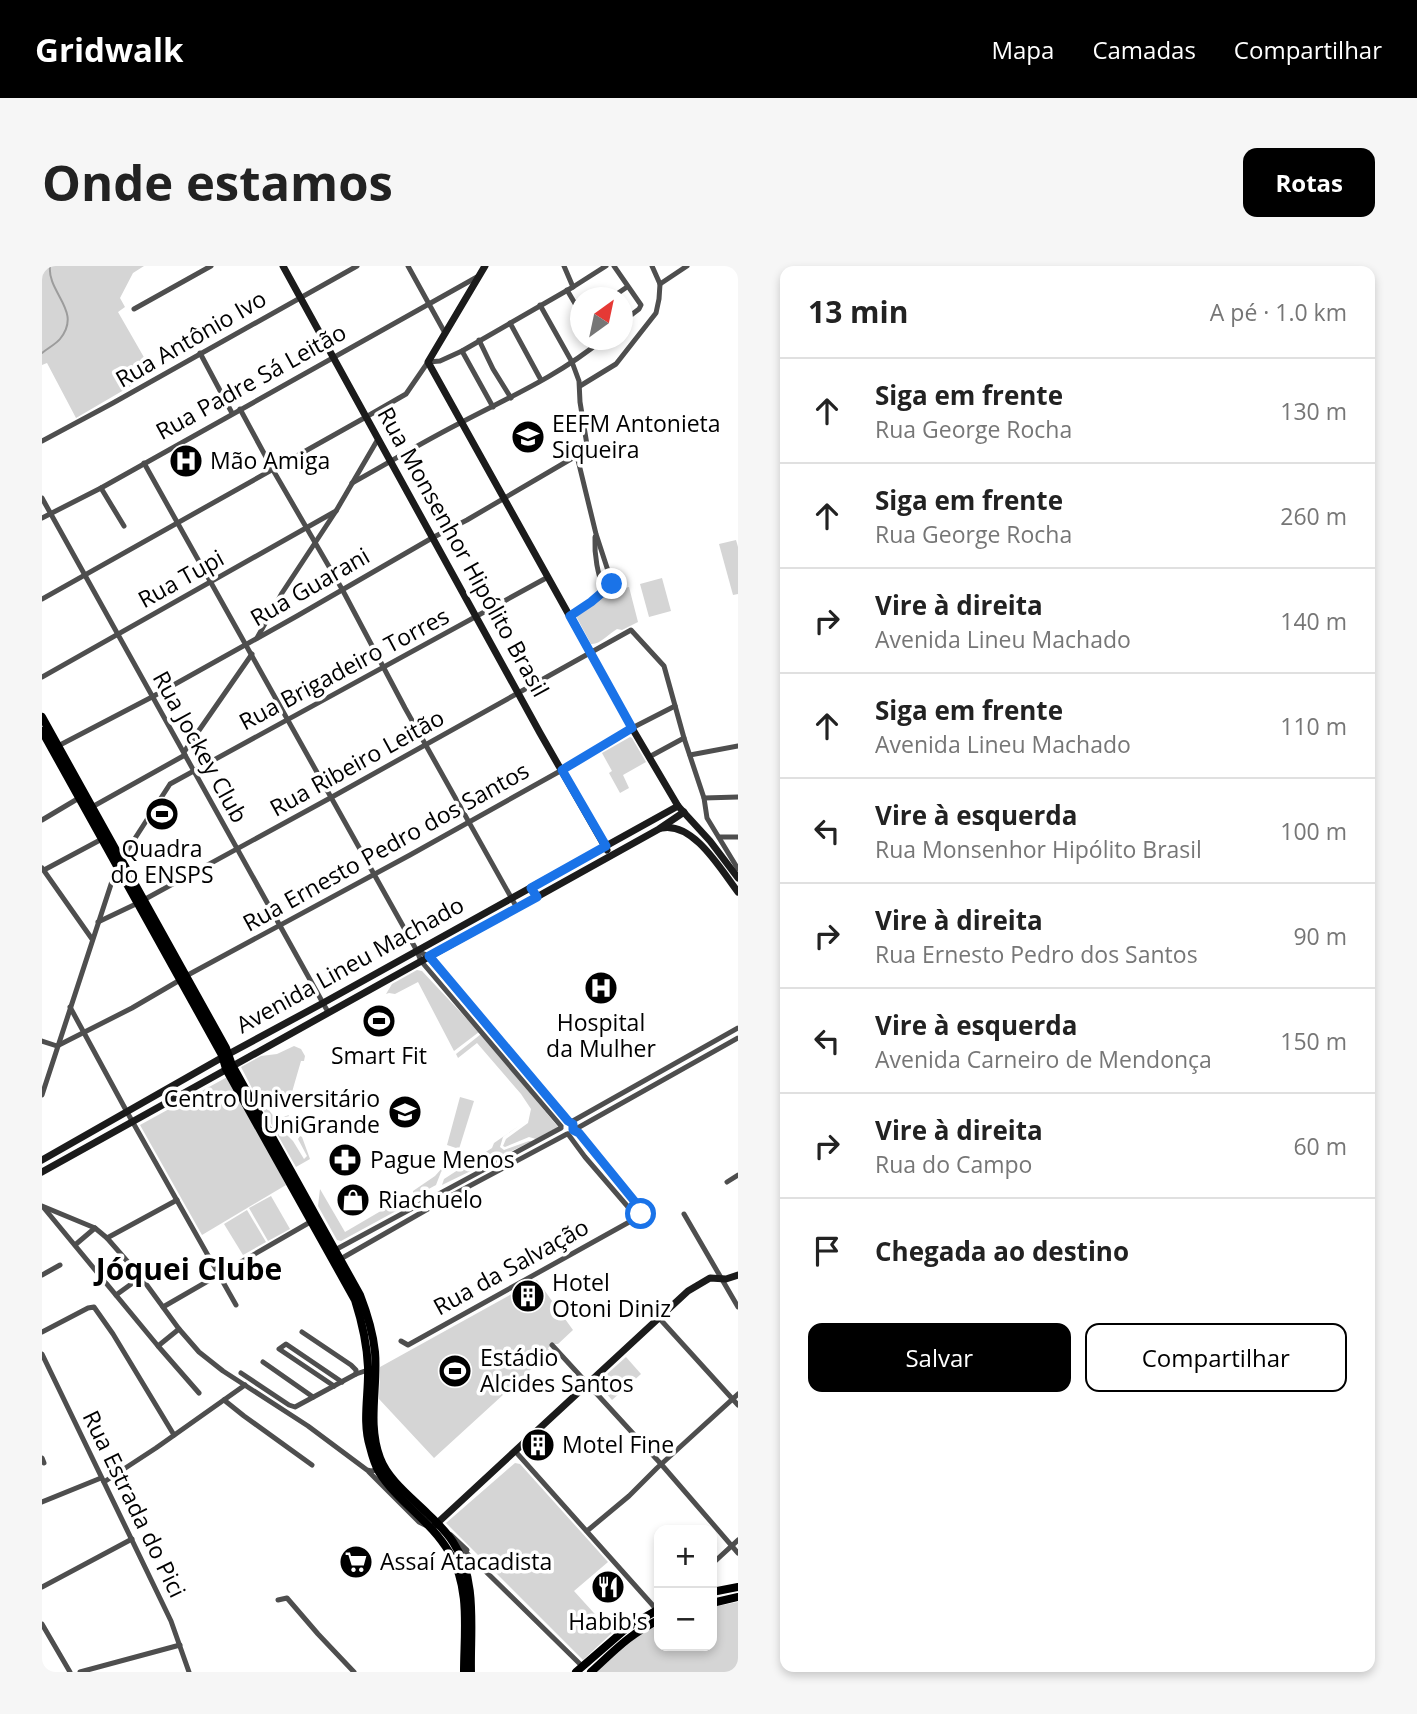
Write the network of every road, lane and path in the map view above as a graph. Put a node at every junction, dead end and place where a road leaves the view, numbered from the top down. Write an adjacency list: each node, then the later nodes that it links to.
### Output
1 (211, 266): 20 (street)
2 (283, 266): 17 (street, Rua Monsenhor Hipólito Brasil)
3 (357, 266): 17 (street, Rua Antônio Ivo)
4 (408, 266): 18 (street)
5 (485, 266): 11 (street, Rua Padre Sá Leitão)
6 (564, 266): 15 (street)
7 (606, 266): 13 (street)
8 (614, 266): 14 (street)
9 (652, 266): 12 (street)
10 (687, 266): 12 (street)
11 (478, 277): 18 (street, Rua Padre Sá Leitão); 23 (street, Rua Padre Sá Leitão)
12 (660, 284): 32 (street)
13 (572, 287)
14 (627, 287)
15 (570, 288): 19 (street)
16 (633, 295): 21 (street)
17 (301, 296): 27 (street, Rua Antônio Ivo); 28 (street, Rua Monsenhor Hipólito Brasil)
18 (429, 305): 23 (street); 28 (street, Rua Padre Sá Leitão)
19 (540, 305): 22 (street); 30 (street)
20 (134, 309)
21 (633, 314)
22 (510, 323): 24 (street); 31 (street)
23 (445, 333): 29 (street, Rua Padre Sá Leitão)
24 (479, 340): 26 (street); 33 (street)
25 (587, 350): 30 (street)
26 (462, 351): 29 (street); 34 (street)
27 (200, 353): 36 (street); 40 (street, Rua Antônio Ivo)
28 (334, 358): 35 (street, Rua Padre Sá Leitão); 37 (street, Rua Monsenhor Hipólito Brasil)
29 (428, 362): 37 (street, Rua Padre Sá Leitão); 38 (street)
30 (572, 362): 31 (street); 32 (street)
31 (541, 380): 33 (street)
32 (580, 386): 41 (street)
33 (511, 398): 34 (street)
34 (493, 407): 38 (street)
35 (240, 409): 36 (street, Rua Padre Sá Leitão); 44 (street)
36 (232, 413): 43 (street, Rua Padre Sá Leitão)
37 (366, 417): 39 (street, Rua Monsenhor Hipólito Brasil); 44 (street)
38 (463, 421): 42 (street); 48 (street)
39 (378, 439): 42 (street, Rua Monsenhor Hipólito Brasil); 45 (street)
40 (42, 441)
41 (577, 456): 48 (street, Rua Guarani); 55 (street)
42 (390, 462): 45 (street); 56 (street, Rua Monsenhor Hipólito Brasil)
43 (145, 463): 46 (street, Rua Padre Sá Leitão); 52 (street)
44 (273, 470): 52 (street); 54 (street)
45 (352, 483): 49 (street)
46 (101, 488): 50 (street, Rua Padre Sá Leitão); 53 (street)
47 (42, 498): 50 (street, Rua Jockey Club)
48 (504, 498): 56 (street, Rua Guarani); 59 (street)
49 (336, 511): 54 (street, Rua Tupi); 57 (street)
50 (50, 513): 51 (street, Rua Padre Sá Leitão); 58 (street, Rua Jockey Club)
51 (42, 518)
52 (178, 523): 58 (street); 60 (street)
53 (124, 526)
54 (306, 528): 57 (street); 60 (street, Rua Tupi)
55 (596, 534): 62 (street); 62 (street)
56 (432, 538): 61 (street, Rua Guarani); 65 (street, Rua Monsenhor Hipólito Brasil)
57 (314, 544): 61 (street); 67 (street)
58 (85, 575): 63 (street); 66 (street, Rua Jockey Club)
59 (548, 577): 64 (street); 65 (street, Rua Brigadeiro Torres)
60 (212, 582): 66 (street, Rua Tupi); 68 (street)
61 (342, 589): 67 (street, Rua Guarani); 71 (street)
62 (604, 592): 64 (street)
63 (42, 599)
64 (570, 616): 69 (street)
65 (477, 617): 71 (street, Rua Brigadeiro Torres); 73 (street, Rua Monsenhor Hipólito Brasil)
66 (118, 635): 72 (street, Rua Tupi); 74 (street, Rua Jockey Club)
67 (257, 638): 68 (street, Rua Guarani)
68 (246, 643): 70 (street); 74 (street, Rua Guarani)
69 (591, 652): 73 (street, Rua Ribeiro Leitão); 75 (street, Rua Ribeiro Leitão); 78 (street)
70 (252, 654): 77 (street); 84 (street)
71 (383, 667): 77 (street, Rua Brigadeiro Torres); 81 (street)
72 (42, 677)
73 (518, 692): 81 (street, Rua Ribeiro Leitão); 88 (street, Rua Monsenhor Hipólito Brasil)
74 (152, 697): 82 (street, Rua Guarani); 84 (street, Rua Jockey Club)
75 (675, 706): 78 (street, Rua Ernesto Pedro dos Santos); 80 (street)
76 (42, 717): 82 (main road)
77 (288, 719): 87 (street, Rua Brigadeiro Torres); 89 (street)
78 (632, 728): 86 (street); 88 (street, Rua Ernesto Pedro dos Santos)
79 (42, 731): 91 (main road)
80 (684, 738): 85 (street); 86 (street)
81 (426, 745): 89 (street, Rua Ribeiro Leitão); 97 (street)
82 (58, 746): 94 (main road)
83 (738, 746): 85 (street)
84 (184, 754): 87 (street, Rua Jockey Club); 94 (street)
85 (690, 755): 92 (street)
86 (649, 757): 93 (street)
87 (193, 770): 103 (street, Rua Jockey Club); 105 (street)
88 (562, 770): 97 (street, Rua Ernesto Pedro dos Santos); 102 (street, Rua Monsenhor Hipólito Brasil)
89 (332, 797): 103 (street, Rua Ribeiro Leitão); 108 (street)
90 (738, 797): 92 (street)
91 (79, 798): 96 (street); 101 (main road)
92 (704, 798): 99 (street)
93 (678, 806): 95 (street); 102 (street, Avenida Lineu Machado)
94 (92, 807): 105 (main road)
95 (684, 813): 98 (street, Avenida Lineu Machado); 109 (street)
96 (42, 820)
97 (468, 821): 108 (street, Rua Ernesto Pedro dos Santos); 113 (street)
98 (659, 829): 104 (street, Avenida Lineu Machado); 111 (street)
99 (719, 837): 100 (street); 107 (street)
100 (738, 837)
101 (102, 839): 105 (main road); 106 (street)
102 (606, 846): 104 (street, Rua Monsenhor Hipólito Brasil); 110 (street, Avenida Lineu Machado)
103 (237, 849): 114 (street, Rua Ribeiro Leitão); 119 (street, Rua Jockey Club)
104 (611, 856): 112 (street, Avenida Lineu Machado)
105 (119, 863): 114 (main road); 118 (street)
106 (43, 869): 120 (street)
107 (738, 869)
108 (375, 874): 119 (street, Rua Ernesto Pedro dos Santos); 121 (street)
109 (738, 878)
110 (531, 888): 112 (street); 113 (street, Avenida Lineu Machado)
111 (738, 892)
112 (537, 897): 116 (street, Avenida Lineu Machado)
113 (511, 898): 115 (street, Avenida Lineu Machado); 116 (street)
114 (141, 901): 118 (street, Rua Ribeiro Leitão); 124 (main road)
115 (497, 906): 117 (street); 121 (street, Avenida Lineu Machado)
116 (517, 908): 117 (street, Avenida Lineu Machado)
117 (503, 916): 122 (street, Avenida Lineu Machado)
118 (98, 922): 120 (street)
119 (279, 925): 124 (street, Rua Ernesto Pedro dos Santos); 125 (street, Rua Jockey Club)
120 (92, 939): 126 (street)
121 (417, 951): 122 (street); 123 (street); 125 (street, Avenida Lineu Machado)
122 (429, 956): 123 (street, Avenida Lineu Machado); 137 (street)
123 (421, 961): 127 (street, Avenida Lineu Machado); 139 (street)
124 (183, 978): 129 (street, Rua Ernesto Pedro dos Santos); 133 (main road)
125 (323, 1003): 127 (street, Rua Jockey Club); 133 (street, Avenida Lineu Machado)
126 (70, 1007): 129 (street); 132 (street)
127 (328, 1012): 134 (street, Avenida Lineu Machado)
128 (738, 1028): 137 (street)
129 (85, 1033): 132 (street, Rua Ernesto Pedro dos Santos); 136 (street)
130 (738, 1038): 140 (street)
131 (42, 1041): 132 (street)
132 (57, 1046): 135 (street)
133 (226, 1056): 134 (main road); 136 (street, Avenida Lineu Machado)
134 (229, 1067): 138 (street, Avenida Lineu Machado); 151 (main road); 155 (main road)
135 (42, 1095)
136 (127, 1112): 138 (street); 141 (street, Avenida Lineu Machado)
137 (570, 1121): 139 (street); 140 (street)
138 (133, 1122): 142 (street, Avenida Lineu Machado); 145 (street)
139 (561, 1127): 140 (street); 147 (street)
140 (570, 1132): 148 (street); 150 (street); 150 (street)
141 (42, 1160)
142 (42, 1172)
143 (738, 1175): 144 (street)
144 (727, 1182)
145 (177, 1200): 153 (street); 159 (street)
146 (42, 1206): 152 (street); 154 (street)
147 (415, 1207): 148 (street); 155 (street)
148 (419, 1214): 156 (street)
149 (684, 1214): 162 (street)
150 (639, 1216): 171 (street, Rua da Salvação)
151 (312, 1221): 156 (main road); 159 (street)
152 (95, 1228): 153 (street); 154 (street)
153 (107, 1238): 161 (street)
154 (75, 1245): 163 (street)
155 (335, 1250): 156 (main road)
156 (337, 1261): 178 (main road); 202 (main road)
157 (60, 1265): 158 (street)
158 (42, 1275)
159 (219, 1275): 164 (street); 165 (street)
160 (738, 1275): 162 (street)
161 (141, 1277): 163 (street); 165 (street)
162 (722, 1279): 166 (street); 167 (street)
163 (116, 1295): 173 (street)
164 (236, 1305)
165 (163, 1307): 168 (street)
166 (738, 1307)
167 (659, 1318): 184 (street); 191 (street)
168 (178, 1329): 173 (street); 185 (street)
169 (42, 1332): 194 (street)
170 (302, 1332): 181 (street)
171 (401, 1341)
172 (552, 1345): 184 (street)
173 (158, 1346): 187 (street)
174 (42, 1353): 179 (street, Rua Estrada do Pici)
175 (311, 1361): 177 (street); 177 (street); 183 (street)
176 (262, 1363): 190 (street)
177 (304, 1366): 186 (street)
178 (368, 1370): 181 (street); 199 (main road)
179 (51, 1371): 182 (street); 200 (street, Rua Estrada do Pici)
180 (241, 1373): 189 (street)
181 (356, 1374): 183 (street)
182 (42, 1376)
183 (342, 1382): 186 (street)
184 (587, 1384): 195 (street); 196 (street)
185 (245, 1385): 189 (street); 192 (street)
186 (334, 1386): 190 (street)
187 (200, 1393)
188 (738, 1394): 191 (street)
189 (268, 1395): 190 (street); 198 (street)
190 (313, 1397)
191 (732, 1399): 193 (street); 196 (street)
192 (224, 1400): 194 (street); 197 (street)
193 (738, 1405)
194 (174, 1435): 200 (street)
195 (515, 1451): 202 (street); 204 (street)
196 (661, 1464): 204 (street); 207 (street)
197 (312, 1465)
198 (361, 1465): 199 (street); 202 (street)
199 (377, 1470): 202 (main road)
200 (102, 1480): 201 (street); 205 (street, Rua Estrada do Pici)
201 (42, 1502)
202 (434, 1526): 203 (main road); 228 (main road)
203 (445, 1531): 208 (main road); 211 (street)
204 (587, 1531): 218 (street)
205 (132, 1539): 212 (street); 222 (street, Rua Estrada do Pici)
206 (738, 1541): 207 (street)
207 (732, 1546): 209 (street); 210 (street)
208 (457, 1549): 211 (street); 229 (main road)
209 (738, 1552)
210 (717, 1560)
211 (478, 1563): 223 (street)
212 (42, 1587)
213 (738, 1587): 214 (main road)
214 (717, 1591)
215 (738, 1597): 217 (main road)
216 (278, 1600): 227 (street)
217 (717, 1602)
218 (654, 1605)
219 (654, 1611): 223 (main road)
220 (654, 1622): 230 (main road)
221 (42, 1624): 224 (street)
222 (180, 1645): 225 (street); 226 (street, Rua Estrada do Pici)
223 (579, 1669)
224 (70, 1672)
225 (80, 1672)
226 (188, 1672)
227 (354, 1672)
228 (464, 1672)
229 (471, 1672)
230 (592, 1672)

